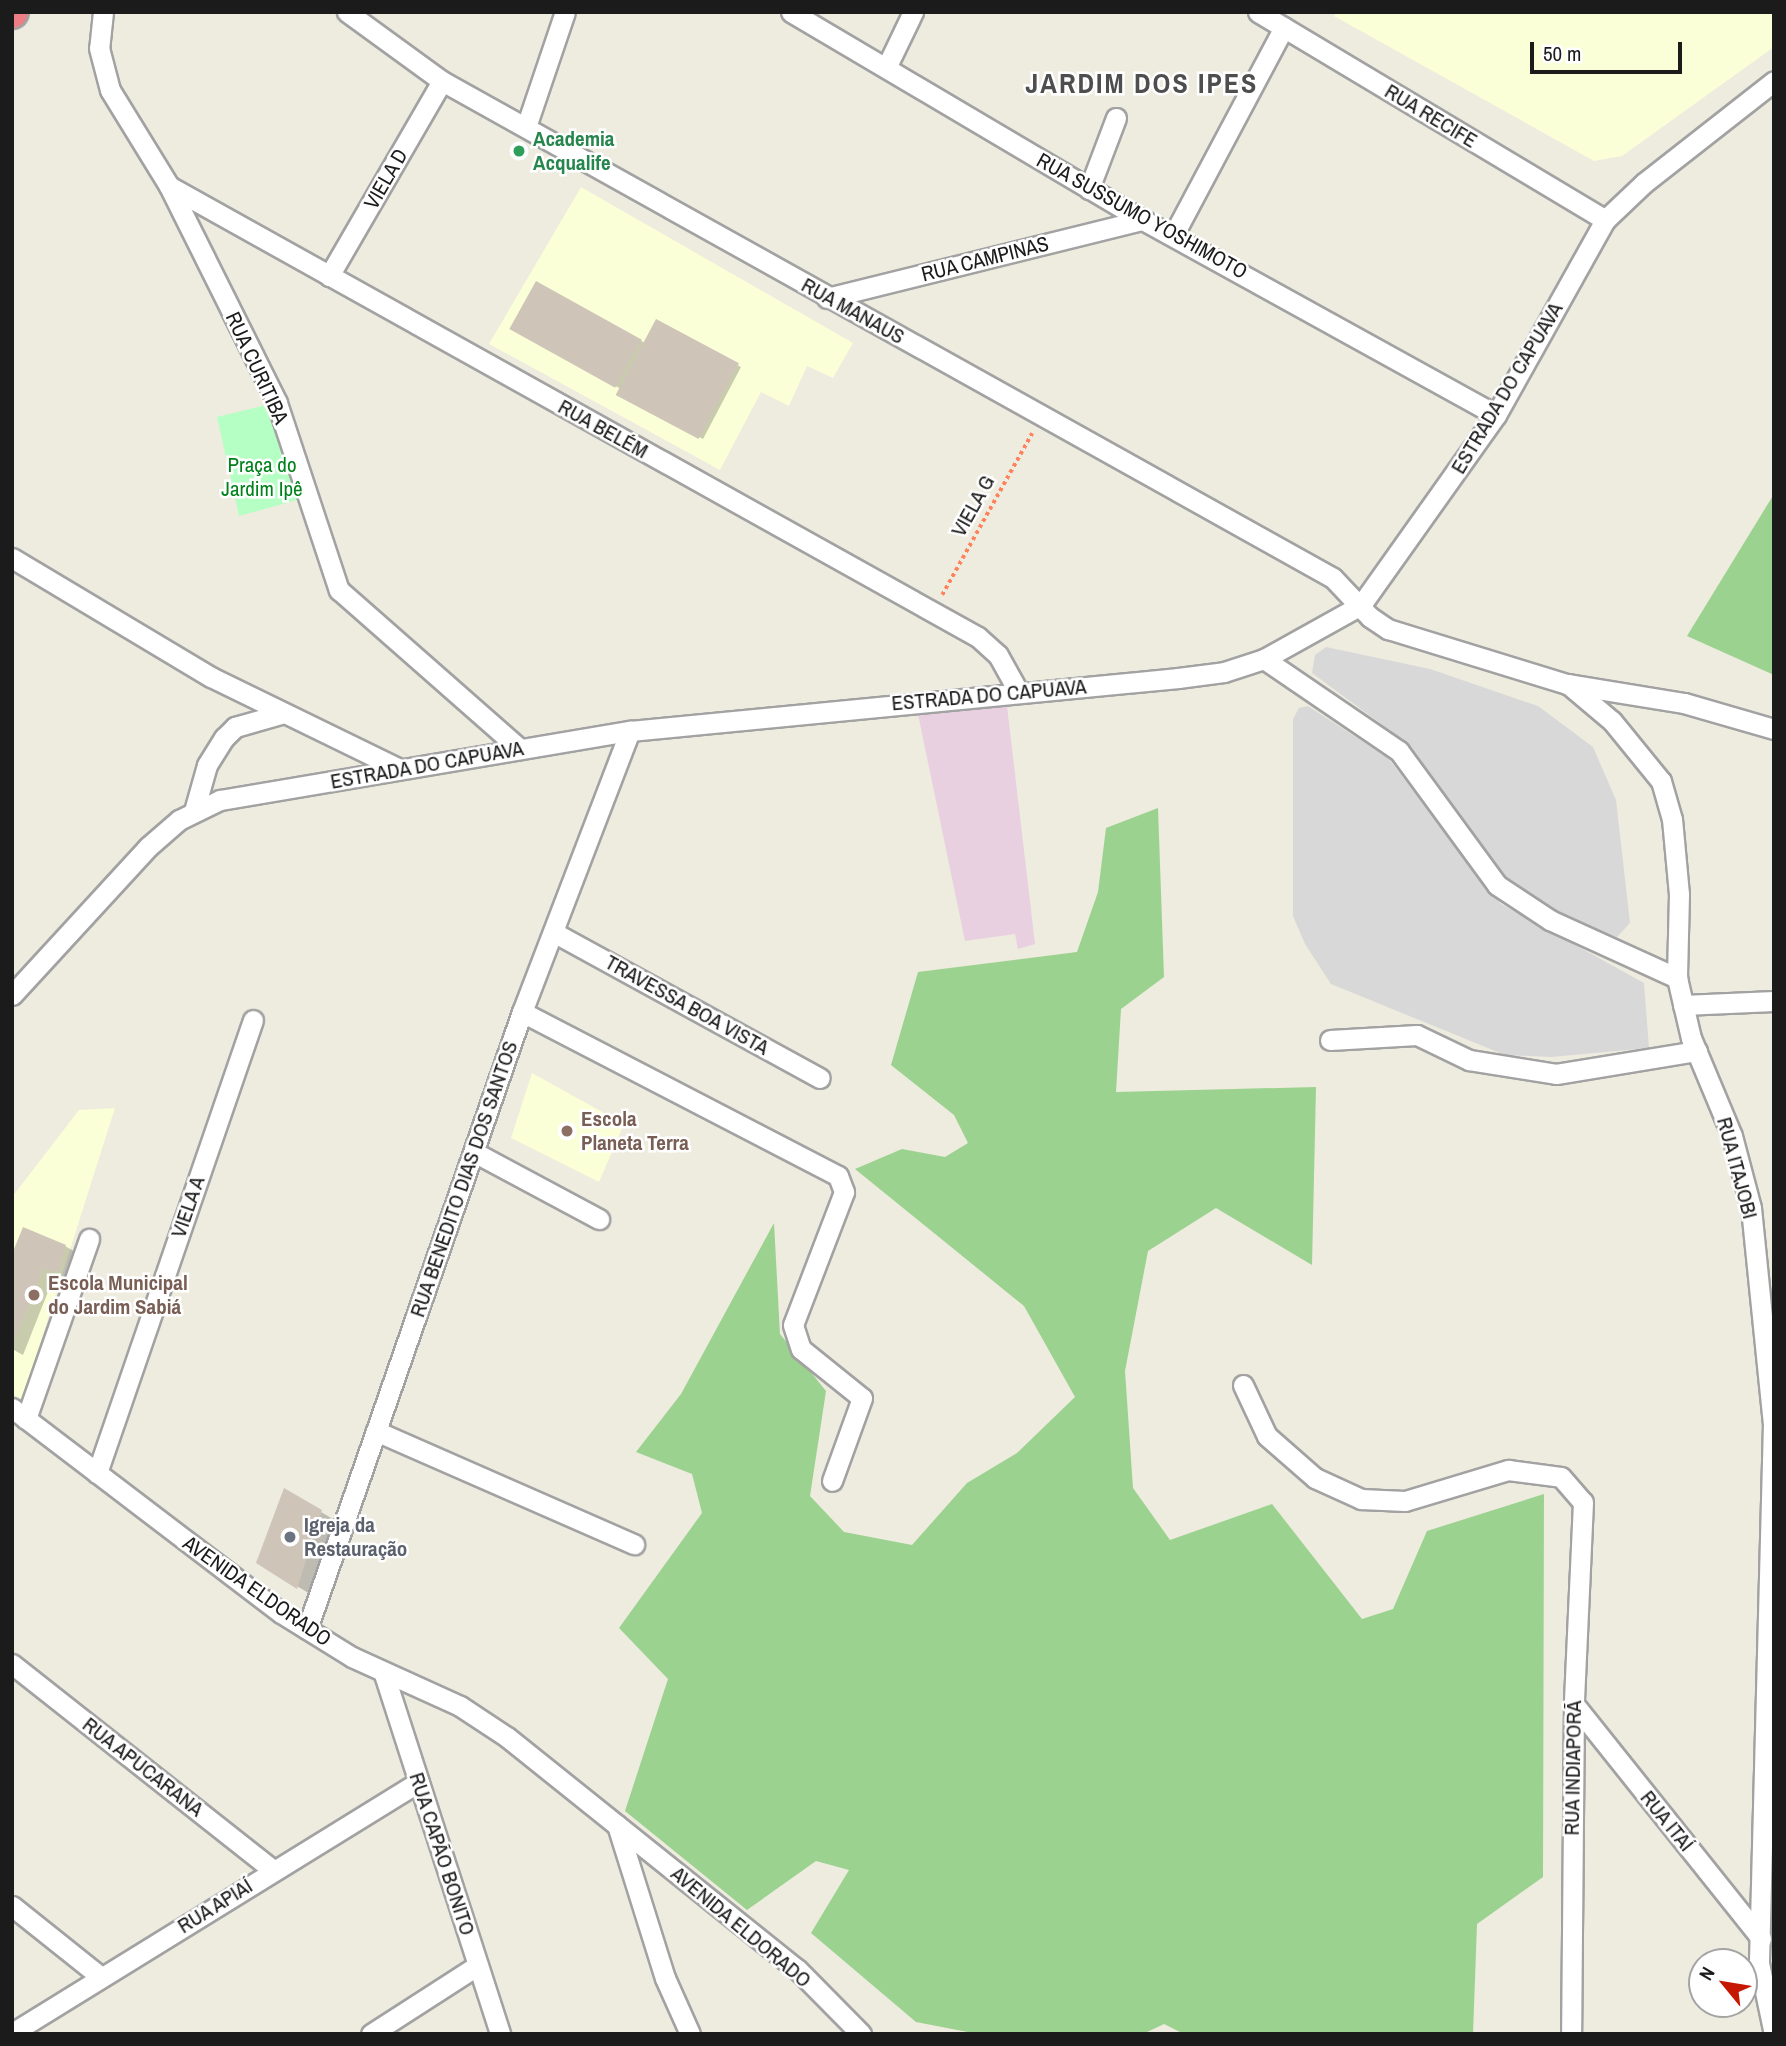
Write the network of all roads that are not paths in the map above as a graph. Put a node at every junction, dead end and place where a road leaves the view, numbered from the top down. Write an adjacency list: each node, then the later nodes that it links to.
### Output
1 (103, 12): 13 (street, RUA CURITIBA)
2 (347, 12): 9 (street, RUA MANAUS)
3 (565, 12): 12 (street)
4 (791, 12): 8 (street, RUA SUSSUMO YOSHIMOTO)
5 (913, 12): 8 (street)
6 (1258, 12): 7 (street, RUA RECIFE)
7 (1284, 27): 16 (street, RUA RECIFE); 17 (street)
8 (887, 66): 14 (street, RUA SUSSUMO YOSHIMOTO)
9 (442, 81): 12 (street, RUA MANAUS); 18 (street, VIELA D)
10 (1774, 81): 16 (street, ESTRADA DO CAPUAVA)
11 (1116, 118): 14 (street)
12 (526, 127): 19 (street, RUA MANAUS)
13 (169, 186): 18 (street, RUA BELÉM); 29 (street, RUA CURITIBA)
14 (1089, 189): 15 (street, RUA SUSSUMO YOSHIMOTO)
15 (1143, 220): 17 (street, RUA SUSSUMO YOSHIMOTO); 19 (street, RUA CAMPINAS)
16 (1605, 220): 20 (street, ESTRADA DO CAPUAVA)
17 (1174, 234): 20 (street, RUA SUSSUMO YOSHIMOTO)
18 (329, 276): 25 (street, RUA BELÉM)
19 (827, 298): 22 (street, RUA MANAUS)
20 (1496, 415): 22 (street, ESTRADA DO CAPUAVA)
21 (12, 558): 26 (street)
22 (1361, 605): 23 (street, ESTRADA DO CAPUAVA); 24 (street, RUA MANAUS)
23 (1265, 659): 25 (street, ESTRADA DO CAPUAVA); 33 (street)
24 (1567, 684): 27 (street); 33 (street, RUA ITAJOBI)
25 (1018, 691): 28 (street, ESTRADA DO CAPUAVA)
26 (281, 714): 30 (street); 31 (street)
27 (1774, 729)
28 (630, 731): 29 (street, ESTRADA DO CAPUAVA); 32 (street, RUA BENEDITO DIAS DOS SANTOS)
29 (520, 749): 30 (street, ESTRADA DO CAPUAVA)
30 (400, 769): 31 (street, ESTRADA DO CAPUAVA)
31 (194, 811): 34 (street, ESTRADA DO CAPUAVA)
32 (553, 932): 37 (street, RUA BENEDITO DIAS DOS SANTOS); 41 (street, TRAVESSA BOA VISTA)
33 (1676, 978): 36 (street, RUA ITAJOBI)
34 (12, 995)
35 (1774, 1001): 36 (street)
36 (1684, 1005): 40 (street, RUA ITAJOBI)
37 (522, 1012): 42 (street, RUA BENEDITO DIAS DOS SANTOS); 49 (street)
38 (253, 1020): 48 (street, VIELA A)
39 (1330, 1040): 40 (street)
40 (1697, 1051): 59 (street, RUA ITAJOBI)
41 (820, 1078)
42 (474, 1152): 43 (street); 47 (street, RUA BENEDITO DIAS DOS SANTOS)
43 (599, 1219)
44 (89, 1239): 46 (street)
45 (1243, 1385): 54 (street, RUA INDIAPORÃ)
46 (19, 1414): 48 (street, AVENIDA ELDORADO)
47 (376, 1432): 50 (street); 51 (street, RUA BENEDITO DIAS DOS SANTOS)
48 (97, 1473): 51 (street, AVENIDA ELDORADO)
49 (832, 1480)
50 (634, 1544)
51 (307, 1629): 53 (street, AVENIDA ELDORADO)
52 (12, 1664): 57 (street, RUA APUCARANA)
53 (384, 1674): 55 (street, RUA CAPÃO BONITO); 56 (street, AVENIDA ELDORADO)
54 (1574, 1704): 59 (street, RUA ITAÍ); 67 (street, RUA INDIAPORÃ)
55 (419, 1782): 57 (street, RUA APIAÍ); 60 (street, RUA CAPÃO BONITO)
56 (617, 1825): 65 (street, AVENIDA ELDORADO); 66 (street, AVENIDA ELDORADO)
57 (273, 1870): 61 (street, RUA APIAÍ)
58 (12, 1906): 61 (street)
59 (1761, 1938): 68 (street, RUA ITAJOBI)
60 (478, 1965): 63 (street); 64 (street, RUA CAPÃO BONITO)
61 (101, 1977): 62 (street, RUA APIAÍ)
62 (12, 2033)
63 (372, 2034)
64 (500, 2034)
65 (690, 2034)
66 (861, 2034)
67 (1571, 2034)
68 (1774, 2034)

